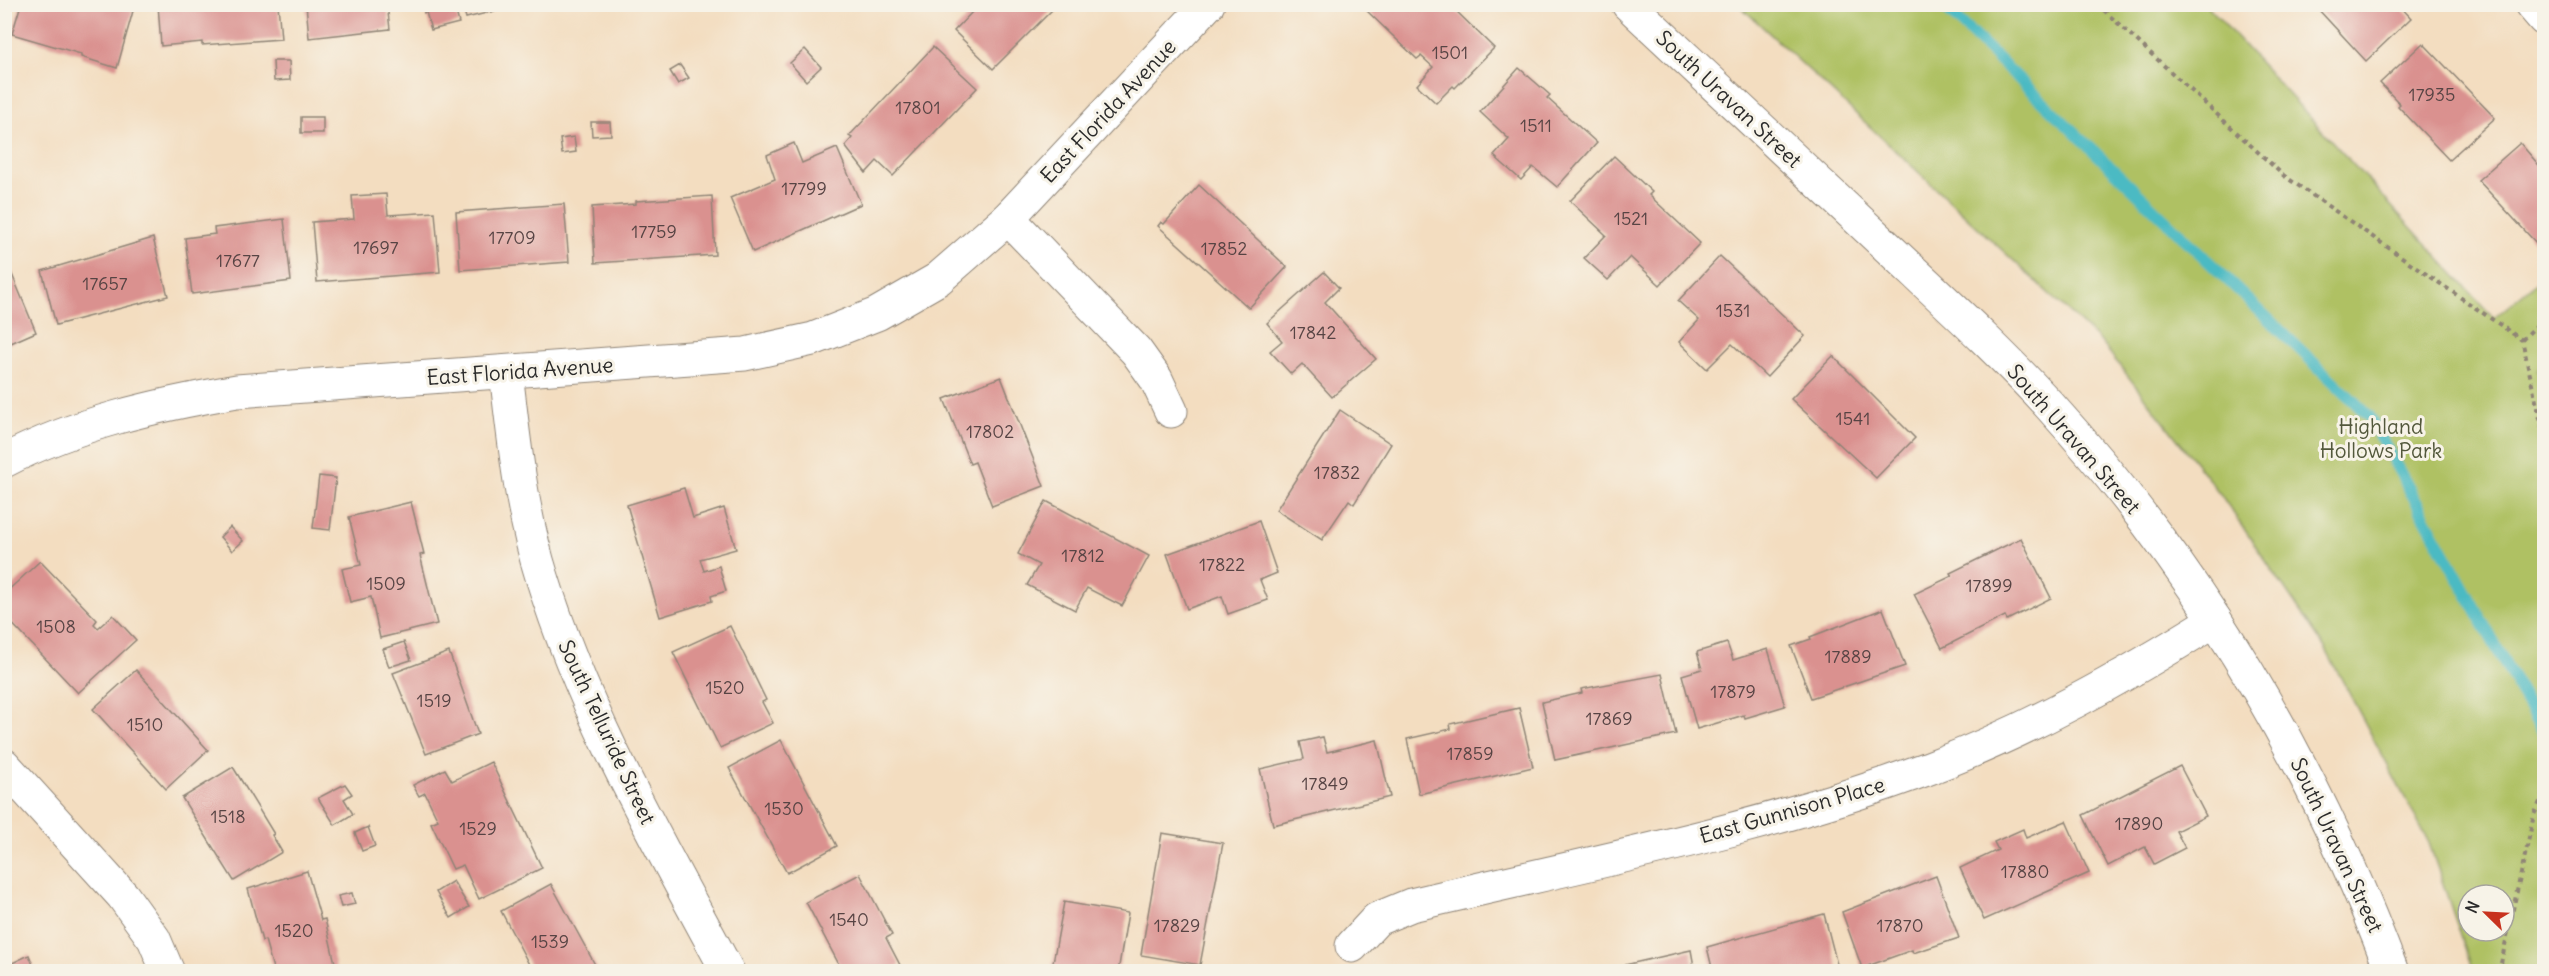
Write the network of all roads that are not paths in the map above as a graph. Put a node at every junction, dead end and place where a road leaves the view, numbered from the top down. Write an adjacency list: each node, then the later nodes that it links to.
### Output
1 (1208, 4): 5 (street, East Florida Avenue)
2 (1628, 4): 9 (street, South Uravan Street)
3 (2531, 4): 4 (street)
4 (2544, 19)
5 (1008, 218): 6 (street, East Florida Avenue); 7 (street)
6 (506, 372): 8 (street, East Florida Avenue); 13 (street, South Telluride Street)
7 (1171, 411)
8 (4, 461)
9 (2215, 620): 11 (street, East Gunnison Place); 14 (street, South Uravan Street)
10 (4, 765): 12 (street)
11 (1352, 946)
12 (168, 972)
13 (728, 972)
14 (2392, 972)

